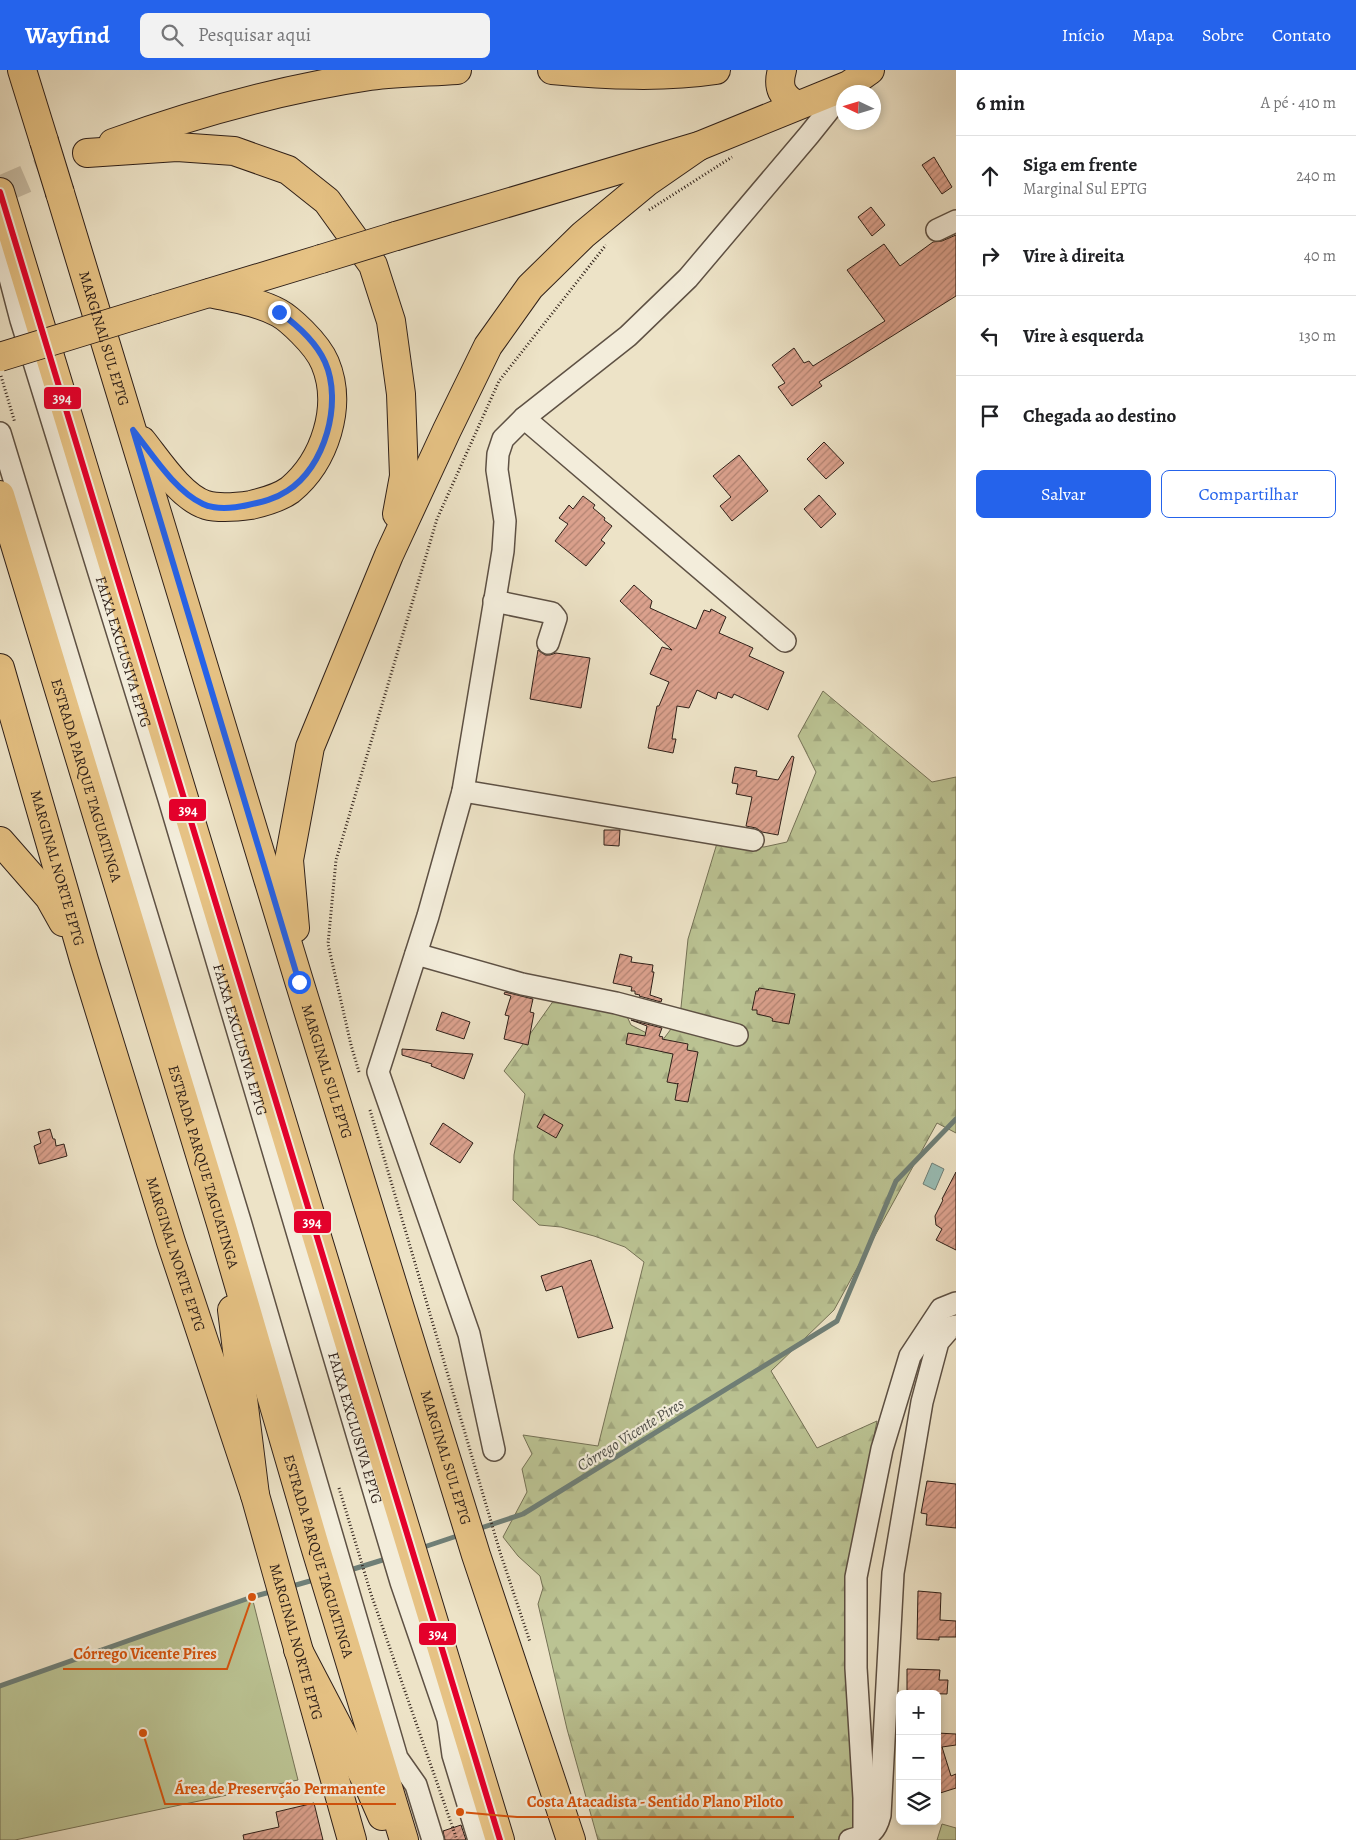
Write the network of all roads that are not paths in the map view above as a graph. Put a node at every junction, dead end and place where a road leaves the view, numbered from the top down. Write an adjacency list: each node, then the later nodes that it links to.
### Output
1 (22, 70): 14 (main road, MARGINAL SUL EPTG, bridge)
2 (457, 70): 17 (main road)
3 (552, 70): 4 (main road)
4 (716, 70)
5 (782, 70): 7 (main road)
6 (860, 77): 7 (main road); 13 (street)
7 (798, 105): 8 (main road)
8 (699, 146): 11 (main road, bridge); 17 (main road)
9 (3, 201): 34 (main road)
10 (0, 240): 34 (street, FAIXA EXCLUSIVA EPTG)
11 (210, 293): 12 (main road, bridge); 14 (main road)
12 (0, 357)
13 (524, 418): 18 (street); 19 (street)
14 (133, 430): 27 (main road, MARGINAL SUL EPTG)
15 (0, 433): 35 (street)
16 (0, 495): 29 (main road, ESTRADA PARQUE TAGUATINGA)
17 (389, 555): 27 (main road)
18 (494, 601): 20 (street); 22 (street)
19 (785, 641)
20 (548, 642)
21 (0, 668): 26 (main road, MARGINAL NORTE EPTG)
22 (463, 791): 23 (street); 25 (street)
23 (753, 840)
24 (0, 841): 26 (main road)
25 (416, 954): 28 (street); 32 (street)
26 (84, 960): 33 (main road, MARGINAL NORTE EPTG)
27 (299, 982): 46 (main road, MARGINAL SUL EPTG)
28 (737, 1035)
29 (222, 1227): 33 (main road); 35 (main road, ESTRADA PARQUE TAGUATINGA)
30 (956, 1303): 39 (street)
31 (956, 1326): 39 (street)
32 (494, 1450)
33 (255, 1494): 38 (main road, MARGINAL NORTE EPTG)
34 (391, 1515): 36 (main road)
35 (323, 1540): 37 (main road, ESTRADA PARQUE TAGUATINGA)
36 (410, 1578): 44 (street); 45 (main road)
37 (342, 1601): 42 (main road, ESTRADA PARQUE TAGUATINGA); 43 (street)
38 (298, 1650): 40 (main road, MARGINAL NORTE EPTG); 41 (main road)
39 (857, 1838)
40 (352, 1840)
41 (392, 1840)
42 (404, 1840)
43 (433, 1840)
44 (479, 1840)
45 (500, 1840)
46 (571, 1840)

